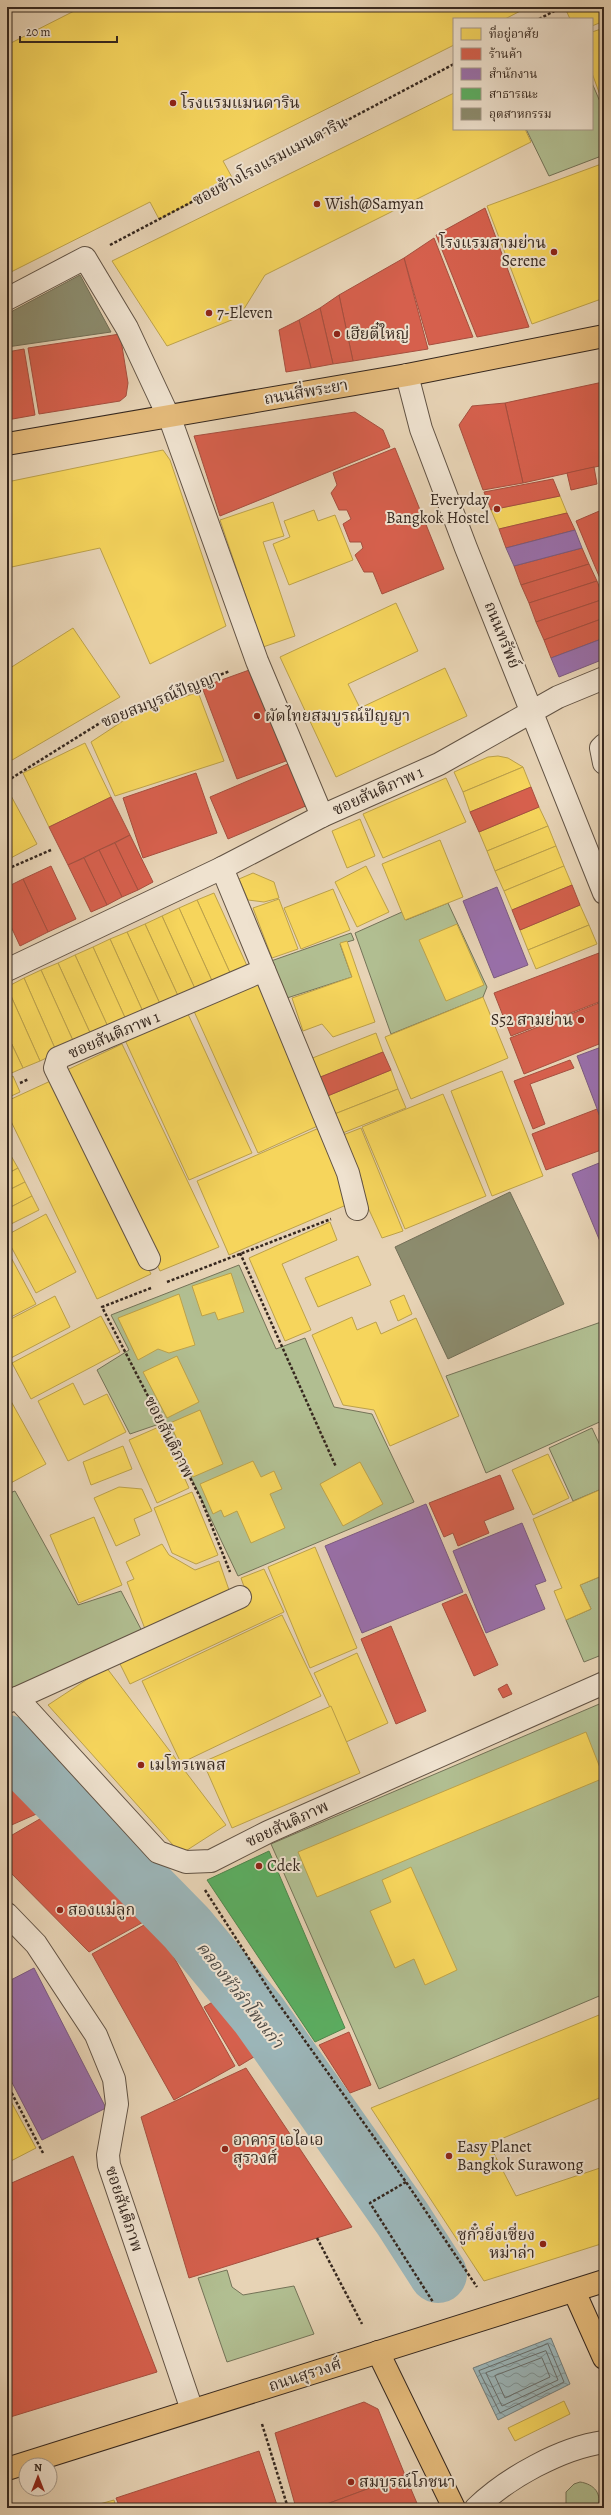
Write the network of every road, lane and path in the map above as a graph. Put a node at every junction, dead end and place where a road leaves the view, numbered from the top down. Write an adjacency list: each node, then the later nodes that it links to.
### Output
1 (562, 7): 2 (path)
2 (541, 18)
3 (453, 65): 4 (path, ซอยข้างโรงแรมแมนดาริน)
4 (85, 258): 5 (street); 8 (street)
5 (7, 299)
6 (604, 336): 7 (main road, ถนนสี่พระยา)
7 (407, 375): 8 (main road, ถนนสี่พระยา); 12 (street, ถนนทรัพย์)
8 (169, 415): 9 (main road, ถนนสี่พระยา); 10 (street)
9 (7, 444)
10 (257, 661): 15 (path, ซอยสมบูรณ์ปัญญา); 16 (street)
11 (604, 678): 12 (street, ซอยสันติภาพ 1)
12 (532, 712): 16 (street, ซอยสันติภาพ 1); 20 (street, ถนนทรัพย์)
13 (604, 746): 14 (street)
14 (604, 763)
15 (7, 781)
16 (322, 816): 18 (street, ซอยสันติภาพ 1)
17 (52, 850): 19 (path)
18 (222, 868): 21 (street, ซอยสันติภาพ 1); 22 (street)
19 (7, 869)
20 (604, 893)
21 (7, 970)
22 (264, 970): 23 (street); 25 (street, ซอยสันติภาพ 1)
23 (357, 1208): 24 (path)
24 (240, 1253): 26 (path); 28 (path)
25 (149, 1258)
26 (160, 1284)
27 (153, 1287): 29 (path, ซอยสันติภาพ)
28 (336, 1467)
29 (240, 1597): 31 (street, ซอยสันติภาพ)
30 (604, 1683): 31 (street, ซอยสันติภาพ)
31 (12, 1700)
32 (204, 1889): 36 (path)
33 (7, 1914): 45 (street, ซอยสันติภาพ)
34 (7, 2084): 35 (path)
35 (43, 2153)
36 (406, 2182): 39 (path); 41 (path)
37 (317, 2238): 42 (path)
38 (604, 2282): 40 (main road, ถนนสุรวงศ์)
39 (477, 2287)
40 (574, 2291): 43 (main road, ถนนสุรวงศ์); 44 (main road)
41 (433, 2302)
42 (362, 2324)
43 (378, 2352): 45 (main road, ถนนสุรวงศ์); 50 (main road)
44 (604, 2358)
45 (192, 2410): 48 (main road, ถนนสุรวงศ์)
46 (262, 2424): 49 (path)
47 (604, 2442): 51 (street)
48 (7, 2469)
49 (288, 2508)
50 (454, 2508)
51 (476, 2508)

